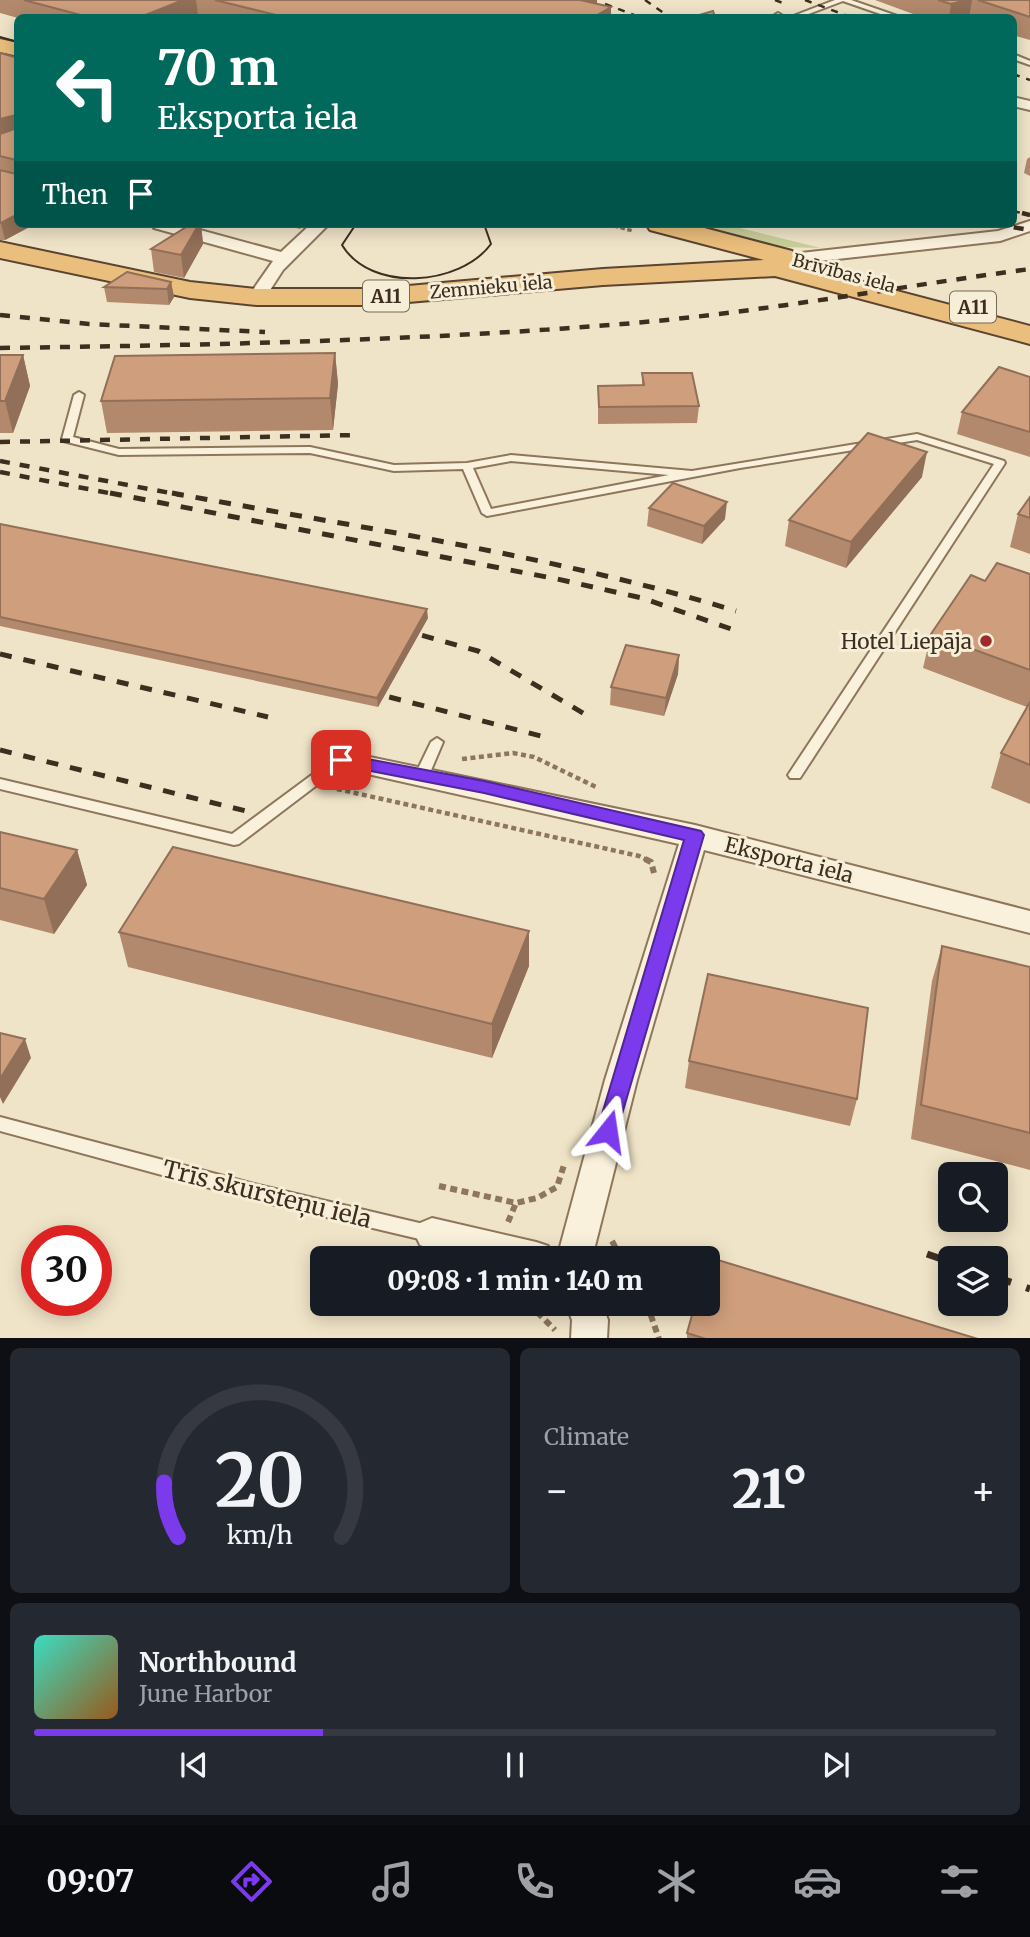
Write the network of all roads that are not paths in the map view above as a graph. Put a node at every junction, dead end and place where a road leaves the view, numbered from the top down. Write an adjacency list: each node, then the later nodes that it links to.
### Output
1 (843, 0): 2 (lane); 3 (lane)
2 (803, 14)
3 (887, 14)
4 (1030, 226): 10 (street)
5 (174, 228): 9 (street)
6 (317, 228): 9 (street)
7 (672, 228): 10 (highway, Brīvības iela / A11)
8 (0, 250): 11 (highway, Zemnieku iela / A11)
9 (285, 259): 11 (street)
10 (784, 264): 11 (highway, Zemnieku iela / A11); 12 (highway, Brīvības iela / A11); 13 (highway, Brīvības iela / A11)
11 (257, 297)
12 (1030, 322)
13 (1030, 335)
14 (79, 395): 15 (lane)
15 (467, 466): 16 (lane); 16 (lane)
16 (691, 474): 20 (lane)
17 (437, 742): 19 (lane)
18 (341, 760): 19 (street, Eksporta iela); 21 (lane)
19 (422, 775): 22 (street, Eksporta iela)
20 (796, 775)
21 (0, 784)
22 (695, 835): 23 (street, Eksporta iela); 27 (street)
23 (1030, 922)
24 (0, 1124): 25 (lane, Trīs skursteņu iela)
25 (432, 1234): 26 (street, Trīs skursteņu iela)
26 (484, 1246)
27 (577, 1246)
28 (588, 1316): 29 (street)
29 (589, 1338)

